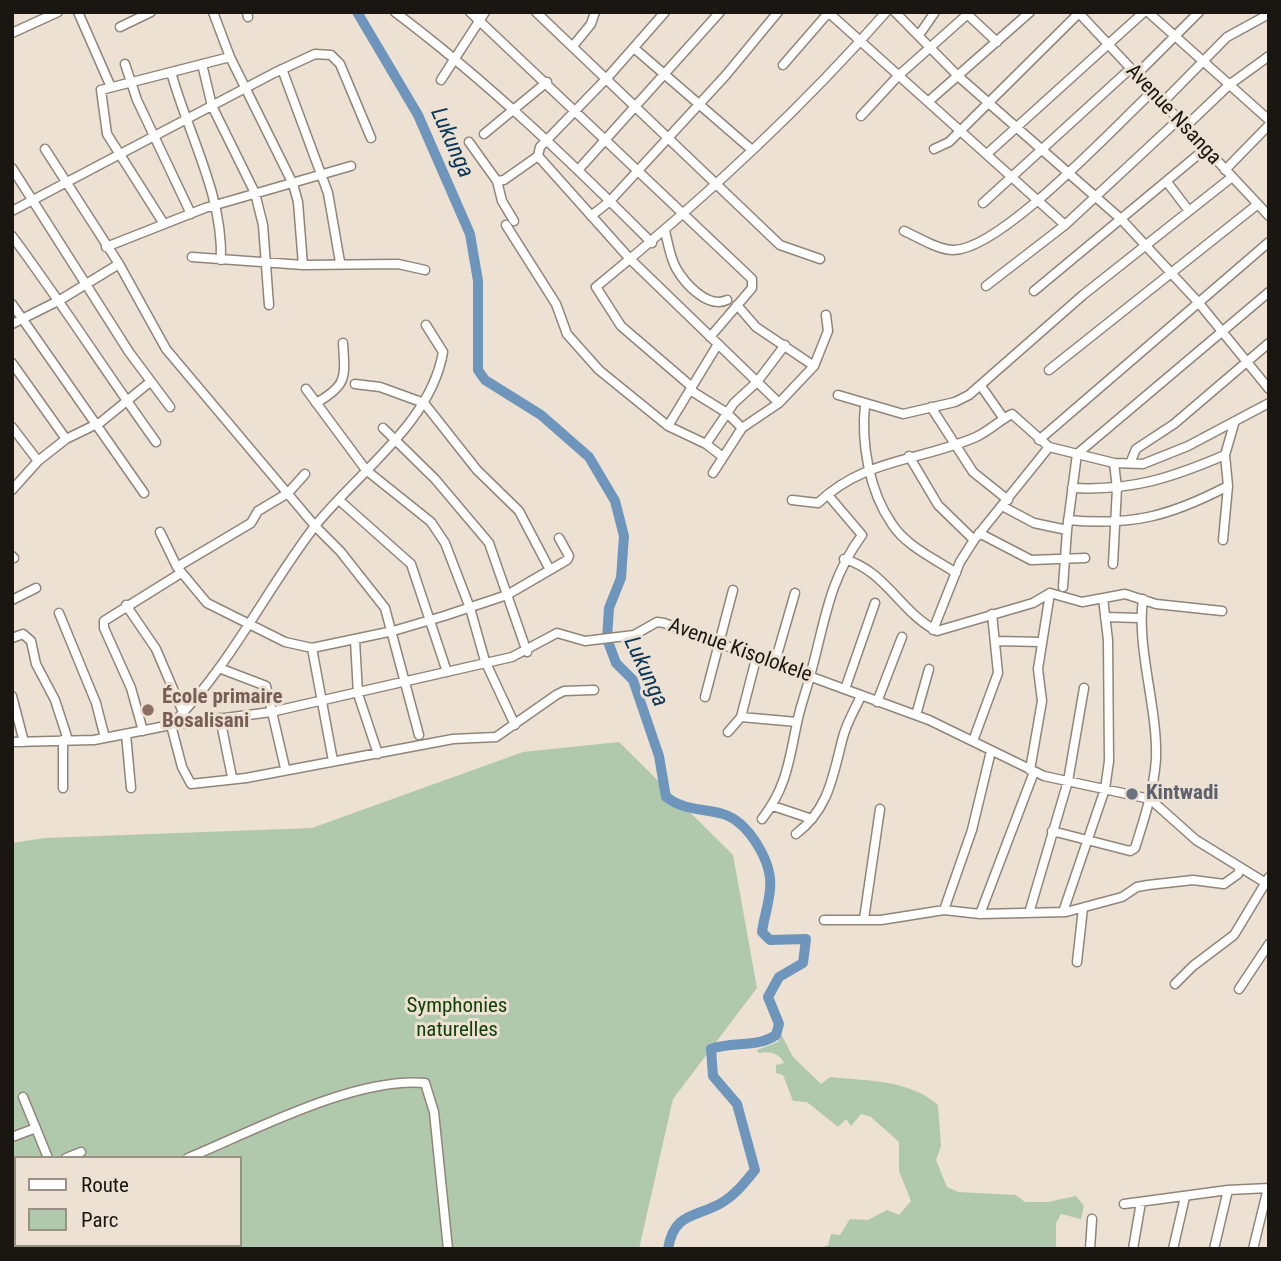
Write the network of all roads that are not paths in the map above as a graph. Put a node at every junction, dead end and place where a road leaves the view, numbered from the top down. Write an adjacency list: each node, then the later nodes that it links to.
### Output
1 (58, 12): 23 (street)
2 (78, 12): 53 (street)
3 (151, 12): 25 (street)
4 (214, 12): 36 (street)
5 (395, 12): 38 (street)
6 (470, 12): 24 (street)
7 (485, 12): 24 (street)
8 (595, 12): 33 (street)
9 (665, 12): 35 (street)
10 (720, 12): 46 (street)
11 (778, 12): 60 (street)
12 (828, 12): 30 (street); 42 (street)
13 (886, 12): 30 (street)
14 (895, 12): 28 (street)
15 (935, 12): 28 (street)
16 (1030, 12): 31 (street)
17 (1146, 12): 29 (street); 32 (street)
18 (1199, 12): 29 (street)
19 (968, 13): 31 (street); 34 (street)
20 (540, 14): 33 (street)
21 (1082, 14): 32 (street, Avenue Nsanga); 58 (street)
22 (1266, 14): 26 (street); 39 (street)
23 (40, 16): 27 (street)
24 (478, 20): 38 (street); 52 (street)
25 (120, 27)
26 (1269, 27)
27 (12, 33)
28 (919, 35): 34 (street)
29 (1174, 37): 39 (street); 45 (street)
30 (860, 42): 47 (street); 82 (street)
31 (997, 42): 48 (street)
32 (1108, 45): 45 (street, Avenue Nsanga); 69 (street)
33 (573, 46): 49 (street)
34 (930, 46): 47 (street); 48 (street)
35 (634, 48): 46 (street); 49 (street)
36 (230, 57): 41 (street); 55 (street)
37 (1269, 57): 54 (street)
38 (455, 58): 51 (street); 63 (street)
39 (1202, 61): 54 (street); 59 (street)
40 (125, 64): 50 (street)
41 (202, 64): 44 (street); 62 (street)
42 (783, 65)
43 (282, 69): 55 (street); 75 (street); 93 (street)
44 (171, 72): 50 (street); 66 (street)
45 (1133, 72): 56 (street, Avenue Nsanga); 83 (street)
46 (665, 74): 60 (street); 61 (street)
47 (898, 76): 57 (street); 65 (street)
48 (958, 76): 57 (street); 58 (street)
49 (607, 78): 61 (street); 64 (street)
50 (130, 80): 53 (street); 73 (street)
51 (441, 80)
52 (547, 82): 63 (street); 64 (street)
53 (110, 85): 85 (street)
54 (1229, 85): 68 (street); 70 (street)
55 (246, 88): 62 (street); 99 (street)
56 (1152, 92): 59 (street, Avenue Nsanga); 92 (street)
57 (929, 101): 71 (street)
58 (989, 102): 69 (street); 71 (street)
59 (1162, 103): 67 (street, Avenue Nsanga)
60 (698, 104): 74 (street); 82 (street)
61 (635, 105): 74 (street); 76 (street)
62 (212, 106): 66 (street); 101 (street)
63 (516, 111): 72 (street); 77 (street)
64 (576, 111): 76 (street); 77 (street)
65 (861, 116)
66 (184, 119): 73 (street); 107 (street)
67 (1178, 120): 70 (street, Avenue Nsanga); 102 (street)
68 (1269, 122): 91 (street)
69 (1016, 126): 83 (street); 84 (street)
70 (1185, 127): 81 (street, Avenue Nsanga)
71 (960, 129): 80 (street); 84 (street)
72 (484, 134)
73 (155, 136): 85 (street); 113 (street)
74 (667, 137): 90 (street); 100 (street)
75 (371, 138)
76 (606, 139): 89 (street); 90 (street)
77 (549, 140): 86 (street); 89 (street)
78 (470, 142): 96 (street)
79 (45, 149): 98 (street)
80 (934, 149)
81 (1205, 149): 91 (street, Avenue Nsanga); 97 (street)
82 (752, 150): 100 (street)
83 (1041, 151): 92 (street); 95 (street)
84 (988, 153): 95 (street)
85 (120, 155): 98 (street); 116 (street)
86 (538, 156): 96 (street); 114 (street)
87 (351, 166): 93 (street)
88 (12, 168): 103 (street)
89 (579, 169): 104 (street)
90 (638, 170): 104 (street); 112 (street)
91 (1225, 170): 94 (street, Avenue Nsanga)
92 (1067, 171): 102 (street); 105 (street)
93 (322, 174): 99 (street); 130 (street)
94 (1232, 177): 108 (street, Avenue Nsanga); 110 (street)
95 (1012, 178): 105 (street); 106 (street)
96 (497, 181): 179 (street)
97 (1167, 181): 110 (street); 115 (street)
98 (65, 182): 103 (street); 124 (street)
99 (293, 184): 101 (street); 132 (street)
100 (716, 186): 112 (street); 127 (street)
101 (256, 193): 107 (street); 129 (street)
102 (1097, 197): 115 (street); 117 (street)
103 (33, 199): 109 (street); 135 (street)
104 (610, 201): 114 (street); 122 (street)
105 (1038, 201): 117 (street); 119 (street)
106 (983, 203)
107 (217, 204): 113 (street); 128 (street)
108 (1258, 204): 111 (street, Avenue Nsanga); 134 (street)
109 (12, 211)
110 (1189, 211): 123 (street)
111 (1267, 212)
112 (684, 213): 118 (street); 144 (street)
113 (191, 214): 116 (street)
114 (592, 216): 126 (street)
115 (1122, 220): 123 (street); 137 (street)
116 (164, 223): 124 (street)
117 (1065, 225): 136 (street)
118 (665, 231): 122 (street); 140 (street)
119 (904, 231)
120 (12, 236): 139 (street)
121 (1269, 242): 141 (street)
122 (652, 243): 126 (street)
123 (1145, 246): 134 (street); 162 (street)
124 (106, 247): 131 (street)
125 (192, 257): 128 (street)
126 (630, 259): 150 (street); 163 (street)
127 (820, 259)
128 (220, 260): 129 (street)
129 (266, 261): 132 (street); 143 (street)
130 (340, 262): 132 (street); 133 (street)
131 (119, 264): 135 (street); 206 (street)
132 (303, 265)
133 (425, 270)
134 (1170, 273): 141 (street); 158 (street)
135 (86, 283): 139 (street); 159 (street)
136 (986, 286)
137 (1034, 291)
138 (1269, 292): 149 (street)
139 (60, 300): 146 (street); 167 (street)
140 (727, 300)
141 (1198, 302): 149 (street); 185 (street)
142 (12, 304): 146 (street)
143 (269, 305)
144 (737, 305): 150 (street); 154 (street)
145 (825, 315): 157 (street)
146 (23, 318): 147 (street); 178 (street)
147 (12, 324)
148 (426, 325): 169 (street)
149 (1222, 331): 155 (street); 190 (street)
150 (710, 337): 153 (street)
151 (342, 343): 168 (street)
152 (1269, 343): 155 (street)
153 (718, 344): 160 (street); 163 (street)
154 (785, 345): 157 (street); 160 (street)
155 (1247, 361): 165 (street); 195 (street)
156 (12, 363): 184 (street)
157 (814, 366): 170 (street)
158 (1049, 370)
159 (150, 382): 167 (street); 173 (street)
160 (757, 382): 170 (street); 175 (street)
161 (355, 384): 169 (street)
162 (981, 386): 174 (street); 176 (street)
163 (691, 388): 175 (street); 179 (street)
164 (306, 389): 168 (street)
165 (1269, 389)
166 (838, 395): 172 (street)
167 (125, 401): 178 (street); 186 (street)
168 (316, 403): 197 (street)
169 (425, 403): 183 (street); 224 (street)
170 (779, 403): 182 (street)
171 (1269, 403): 177 (street)
172 (866, 405): 174 (street); 198 (street)
173 (170, 407)
174 (931, 407): 187 (street)
175 (727, 412): 182 (street); 188 (street)
176 (1004, 419): 185 (street); 187 (street)
177 (1234, 424): 191 (street); 195 (street)
178 (94, 425): 184 (street); 205 (street)
179 (668, 426): 188 (street)
180 (12, 427): 194 (street)
181 (383, 428): 183 (street)
182 (742, 428): 193 (street)
183 (394, 438): 197 (street); 231 (street)
184 (66, 439): 194 (street)
185 (1039, 440): 189 (street)
186 (156, 442)
187 (953, 443): 192 (street); 210 (street)
188 (706, 444): 193 (street)
189 (1049, 447): 190 (street); 210 (street)
190 (1077, 454): 196 (street); 203 (street)
191 (1226, 455): 201 (street); 204 (street)
192 (909, 456): 198 (street); 216 (street)
193 (723, 457): 199 (street)
194 (38, 461): 202 (street)
195 (1131, 461): 196 (street)
196 (1114, 463): 204 (street)
197 (366, 470): 209 (street); 237 (street)
198 (870, 470): 207 (street); 225 (street)
199 (713, 473)
200 (305, 474): 206 (street)
201 (1228, 485): 212 (street); 218 (street)
202 (13, 488)
203 (1072, 488): 204 (street); 211 (street)
204 (1117, 488): 212 (street)
205 (144, 493)
206 (288, 494): 213 (street); 223 (street)
207 (828, 495): 208 (street); 220 (street)
208 (792, 499)
209 (339, 500): 213 (street); 243 (street)
210 (1005, 503): 214 (street); 216 (street)
211 (1068, 520): 212 (street); 214 (street)
212 (1116, 523): 222 (street)
213 (315, 526): 244 (street); 246 (street)
214 (1066, 530): 221 (street)
215 (160, 532): 223 (street)
216 (976, 536): 221 (street); 225 (street)
217 (559, 538): 224 (street)
218 (1223, 540)
219 (1085, 558): 221 (street)
220 (844, 559): 245 (street); 261 (street)
221 (1065, 561): 226 (street)
222 (1113, 564)
223 (179, 570): 236 (street); 244 (street)
224 (550, 570): 231 (street)
225 (956, 573): 245 (street)
226 (1063, 587)
227 (36, 588): 234 (street)
228 (733, 590): 251 (street)
229 (795, 593): 257 (street)
230 (1050, 593): 232 (street); 240 (street); 252 (street)
231 (507, 595): 237 (street); 254 (street)
232 (1103, 598): 233 (street); 241 (street)
233 (1143, 599): 238 (street); 242 (street)
234 (12, 600)
235 (875, 603): 265 (street)
236 (126, 605): 273 (street); 281 (street)
237 (470, 608): 243 (street); 256 (street)
238 (1222, 611)
239 (59, 613): 285 (street)
240 (992, 614): 245 (street); 250 (street)
241 (1105, 617): 242 (street); 299 (street)
242 (1140, 618): 300 (street)
243 (432, 620): 246 (street); 260 (street)
244 (249, 625): 253 (street); 258 (street)
245 (933, 630)
246 (393, 631): 249 (street); 262 (street)
247 (902, 636): 271 (street)
248 (12, 638): 286 (street)
249 (355, 640): 253 (street); 266 (street)
250 (997, 641): 252 (street); 287 (street)
251 (719, 642): 254 (street, Avenue Kisolokele); 255 (street, Avenue Kisolokele); 268 (street)
252 (1041, 642): 294 (street)
253 (312, 648): 270 (street)
254 (527, 652): 256 (street, Avenue Kisolokele)
255 (757, 655): 257 (street, Avenue Kisolokele); 275 (street)
256 (485, 662): 260 (street, Avenue Kisolokele); 280 (street)
257 (775, 662): 261 (street, Avenue Kisolokele)
258 (219, 668): 272 (street); 273 (street)
259 (929, 669): 274 (street)
260 (447, 672): 262 (street, Avenue Kisolokele)
261 (810, 676): 265 (street, Avenue Kisolokele); 278 (street)
262 (406, 683): 266 (street, Avenue Kisolokele); 284 (street)
263 (1084, 688): 296 (street)
264 (594, 690): 280 (street)
265 (845, 690): 269 (street, Avenue Kisolokele)
266 (358, 694): 270 (street, Avenue Kisolokele); 291 (street)
267 (12, 696): 289 (street)
268 (705, 696)
269 (861, 696): 271 (street, Avenue Kisolokele); 303 (street)
270 (320, 701): 272 (street, Avenue Kisolokele); 292 (street)
271 (877, 702): 274 (street, Avenue Kisolokele)
272 (271, 712): 276 (street, Avenue Kisolokele); 293 (street)
273 (183, 713): 277 (street); 279 (street)
274 (916, 715): 287 (street, Avenue Kisolokele)
275 (741, 717): 278 (street); 282 (street)
276 (220, 718): 277 (street, Avenue Kisolokele); 295 (street)
277 (188, 722): 279 (street, Avenue Kisolokele)
278 (797, 722): 301 (street)
279 (171, 725): 281 (street, Avenue Kisolokele); 295 (street)
280 (515, 725): 291 (street)
281 (143, 731): 283 (street, Avenue Kisolokele)
282 (728, 732)
283 (126, 734): 285 (street, Avenue Kisolokele); 298 (street)
284 (419, 735)
285 (104, 738): 286 (street, Avenue Kisolokele)
286 (66, 740): 289 (street, Avenue Kisolokele); 297 (street)
287 (974, 741): 290 (street, Avenue Kisolokele)
288 (12, 742): 289 (street, Avenue Kisolokele)
289 (24, 742)
290 (991, 751): 294 (street, Avenue Kisolokele); 311 (street)
291 (378, 754): 292 (street)
292 (333, 761): 293 (street)
293 (285, 768): 295 (street)
294 (1032, 771): 296 (street, Avenue Kisolokele); 314 (street)
295 (232, 777)
296 (1068, 781): 299 (street, Avenue Kisolokele); 305 (street)
297 (63, 788)
298 (131, 788)
299 (1105, 789): 300 (street, Avenue Kisolokele); 307 (street)
300 (1150, 799): 307 (street); 308 (street, Avenue Kisolokele)
301 (773, 806): 303 (street); 304 (street)
302 (880, 809): 315 (street)
303 (811, 818): 306 (street)
304 (762, 819)
305 (1052, 831): 307 (street); 313 (street)
306 (796, 834)
307 (1087, 842): 312 (street)
308 (1240, 868): 309 (street, Avenue Kisolokele); 310 (street)
309 (1267, 881): 319 (street)
310 (1083, 908): 312 (street); 318 (street)
311 (944, 910): 314 (street); 315 (street)
312 (1063, 912): 313 (street)
313 (1028, 913): 314 (street)
314 (980, 914)
315 (864, 919): 316 (street)
316 (824, 920)
317 (1269, 944): 320 (street)
318 (1077, 962)
319 (1175, 984)
320 (1239, 989)
321 (23, 1097): 322 (street)
322 (36, 1128): 323 (street); 325 (street)
323 (12, 1137)
324 (81, 1152): 326 (street)
325 (47, 1156)
326 (71, 1156)
327 (193, 1156): 334 (street)
328 (1268, 1188): 329 (street); 339 (street)
329 (1228, 1190): 330 (street); 338 (street)
330 (1185, 1197): 331 (street); 337 (street)
331 (1141, 1202): 332 (street); 336 (street)
332 (1124, 1204)
333 (1092, 1219): 335 (street)
334 (448, 1249)
335 (1090, 1249)
336 (1133, 1249)
337 (1173, 1249)
338 (1214, 1249)
339 (1253, 1249)

